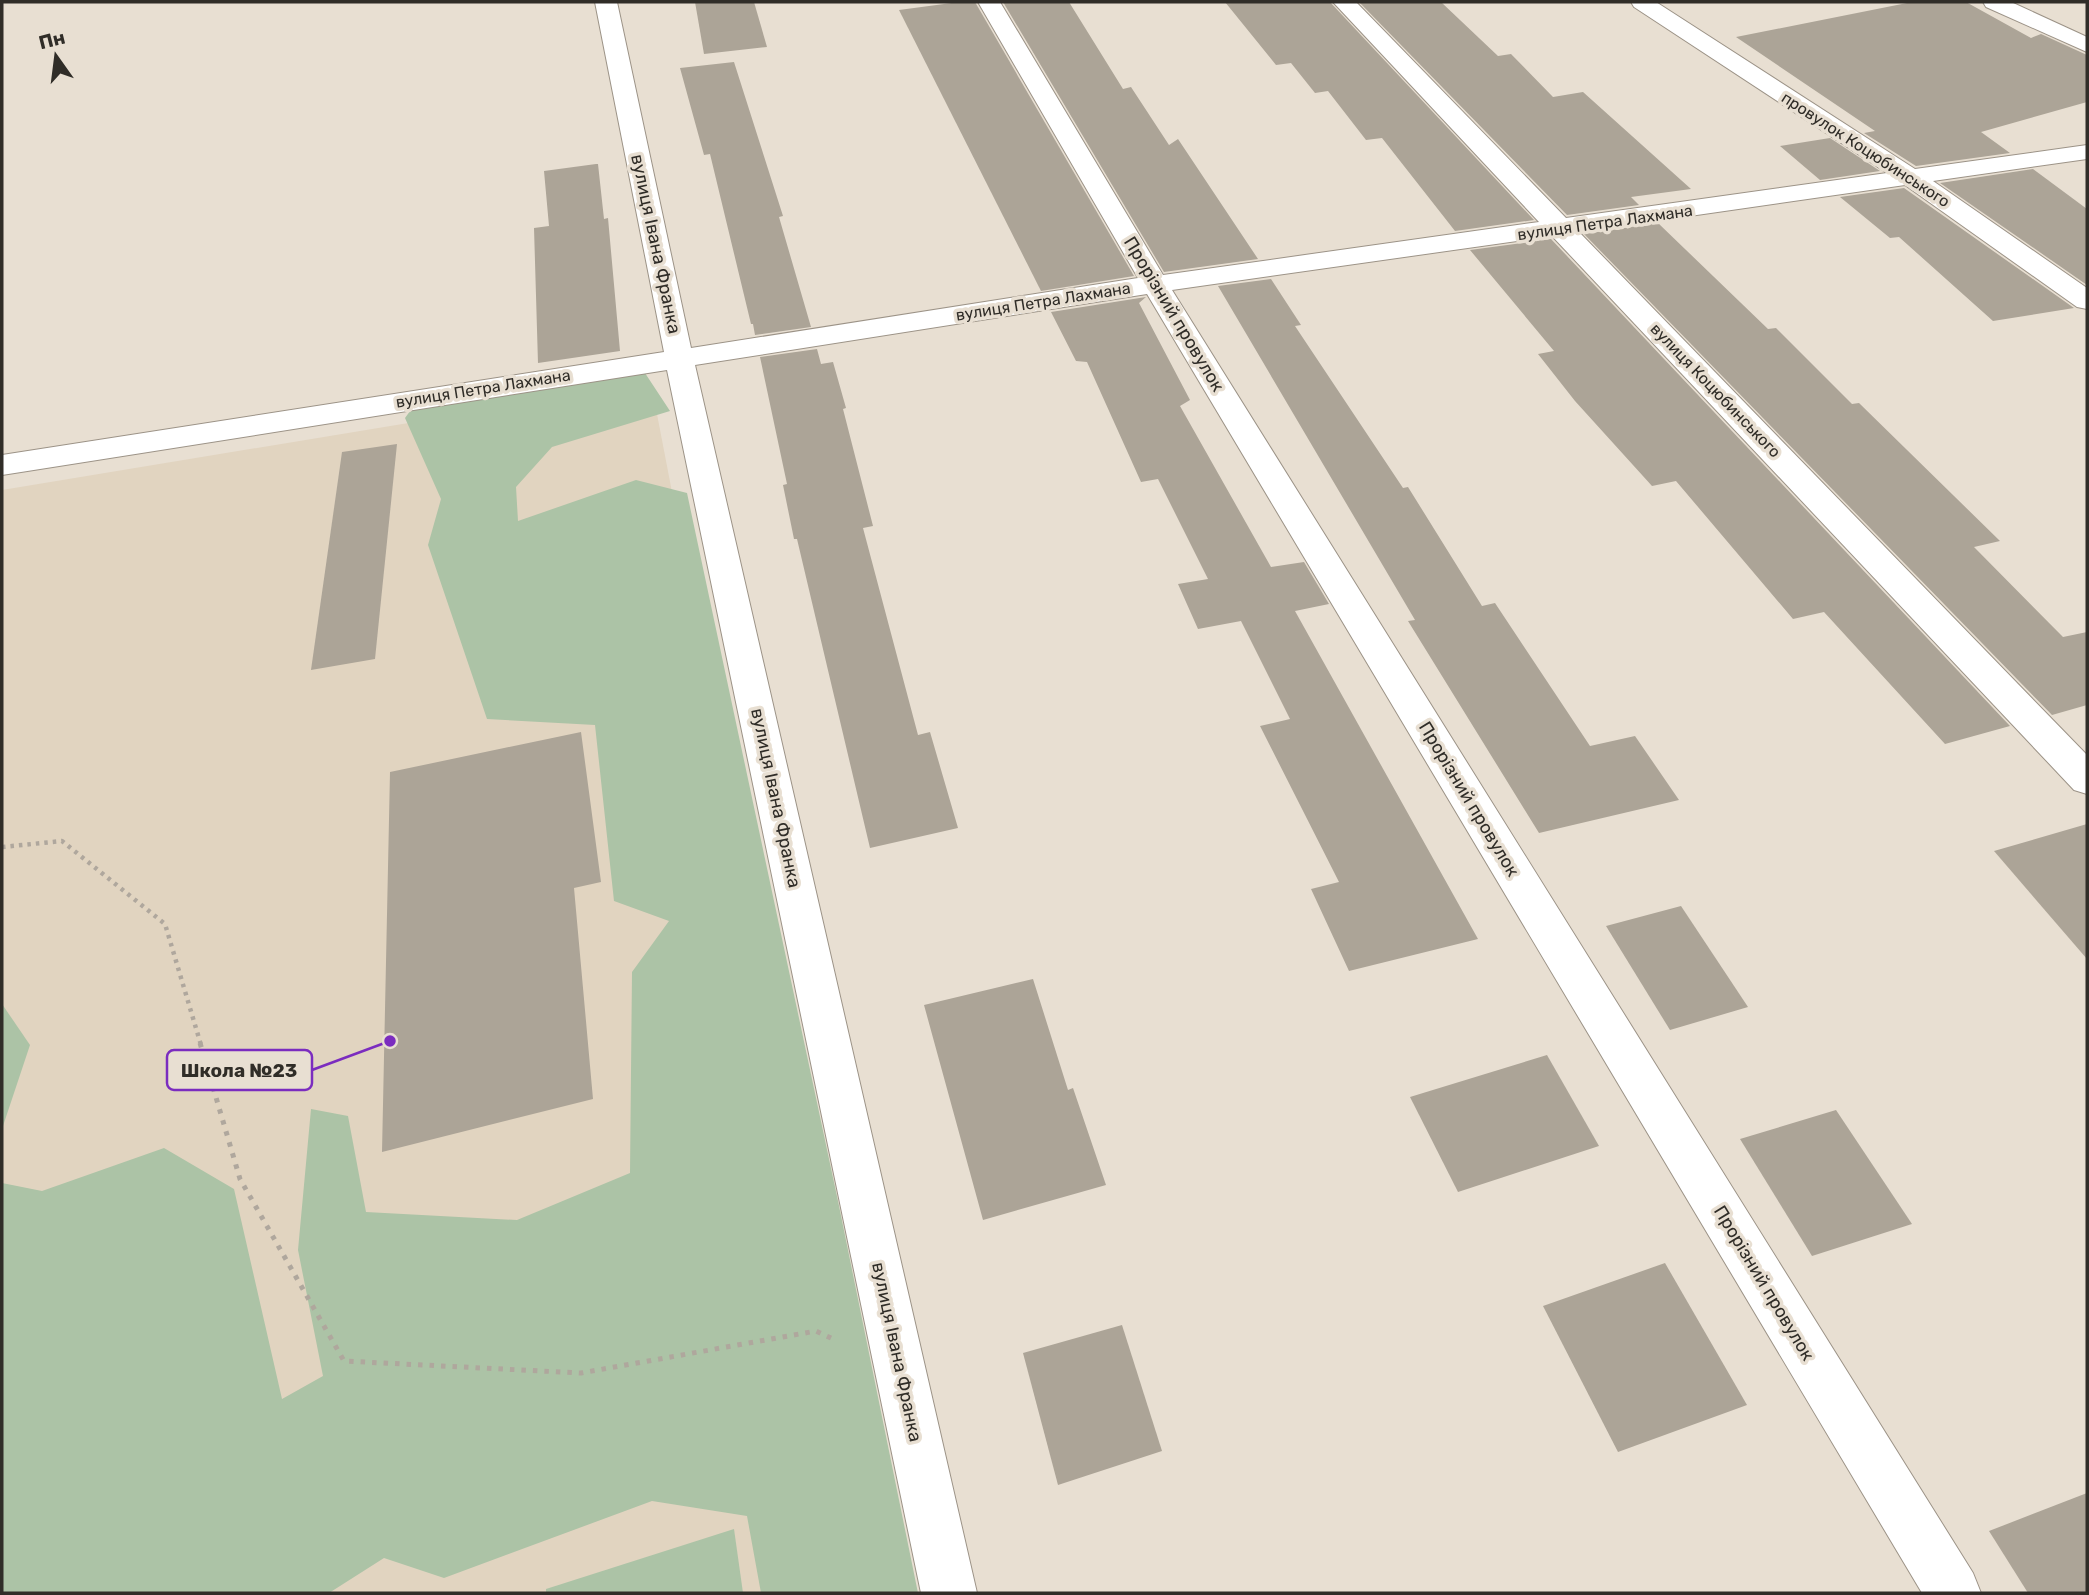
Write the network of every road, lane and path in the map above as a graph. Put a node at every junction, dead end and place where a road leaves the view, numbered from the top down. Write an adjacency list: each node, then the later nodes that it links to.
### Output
1 (606, 2): 12 (street, вулиця Івана Франка)
2 (989, 2): 10 (street, Прорізний провулок)
3 (1344, 2): 9 (street, вулиця Коцюбинського)
4 (1642, 2): 8 (street, провулок Коцюбинського)
5 (1994, 2): 6 (street)
6 (2087, 45)
7 (2087, 152): 8 (street, вулиця Петра Лахмана)
8 (1910, 177): 9 (street, вулиця Петра Лахмана); 11 (street, провулок Коцюбинського)
9 (1560, 228): 10 (street, вулиця Петра Лахмана); 14 (street, вулиця Коцюбинського)
10 (1155, 284): 12 (street, вулиця Петра Лахмана); 18 (street, Прорізний провулок)
11 (2087, 302)
12 (679, 357): 13 (street, вулиця Петра Лахмана); 16 (street, вулиця Івана Франка)
13 (2, 465)
14 (2087, 779)
15 (2, 847): 16 (path)
16 (900, 1369): 17 (street, вулиця Івана Франка)
17 (949, 1593)
18 (1953, 1593)

